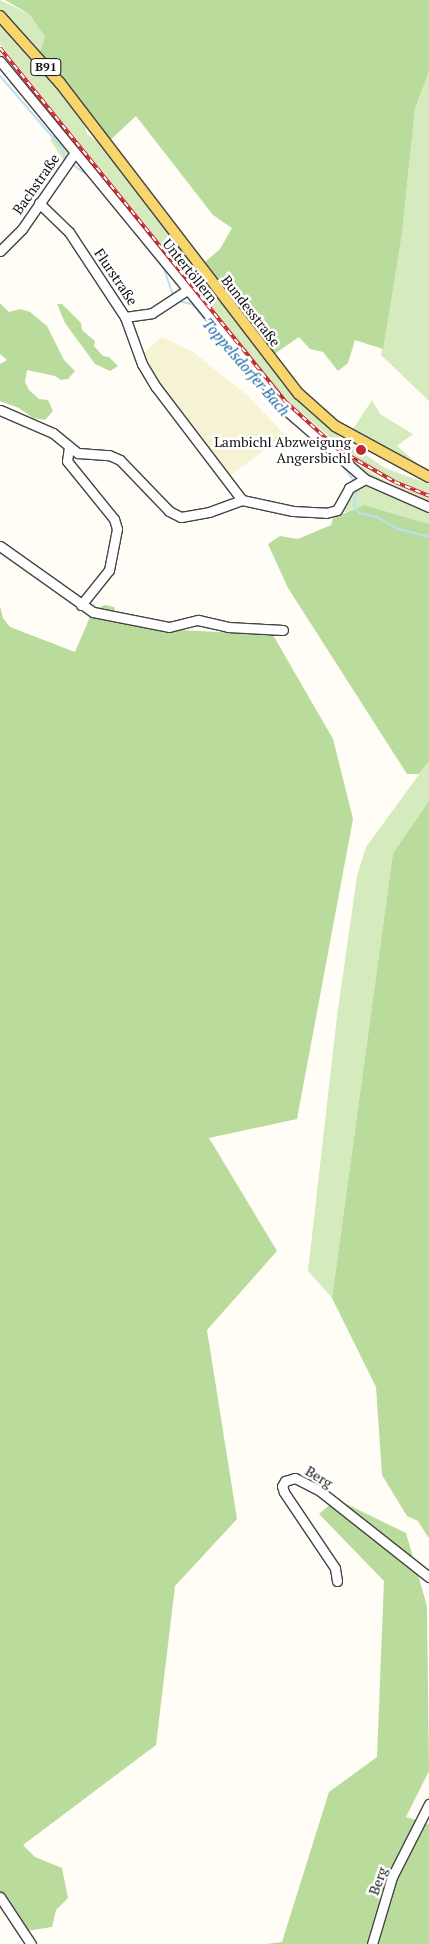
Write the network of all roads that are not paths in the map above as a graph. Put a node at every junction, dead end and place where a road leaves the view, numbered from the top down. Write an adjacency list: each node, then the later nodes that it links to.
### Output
1 (0, 16): 10 (main road, Bundesstraße / B91)
2 (0, 61): 3 (street, Untertöllern)
3 (74, 154): 4 (street, Bachstraße); 6 (street, Untertöllern)
4 (39, 203): 5 (street, Bachstraße); 7 (street, Flurstraße)
5 (0, 251)
6 (187, 290): 7 (street, Flurstraße); 11 (street, Untertöllern)
7 (124, 317): 12 (street)
8 (0, 410): 9 (street)
9 (70, 447): 12 (street); 15 (street)
10 (429, 477)
11 (365, 479): 12 (street); 13 (street, Untertöllern)
12 (242, 500)
13 (429, 507)
14 (0, 546): 15 (street)
15 (81, 605): 16 (street)
16 (283, 630)
17 (429, 1577): 18 (street, Berg)
18 (337, 1581)
19 (429, 1804): 22 (street, Berg)
20 (0, 1897): 21 (street)
21 (31, 1944)
22 (372, 1944)

